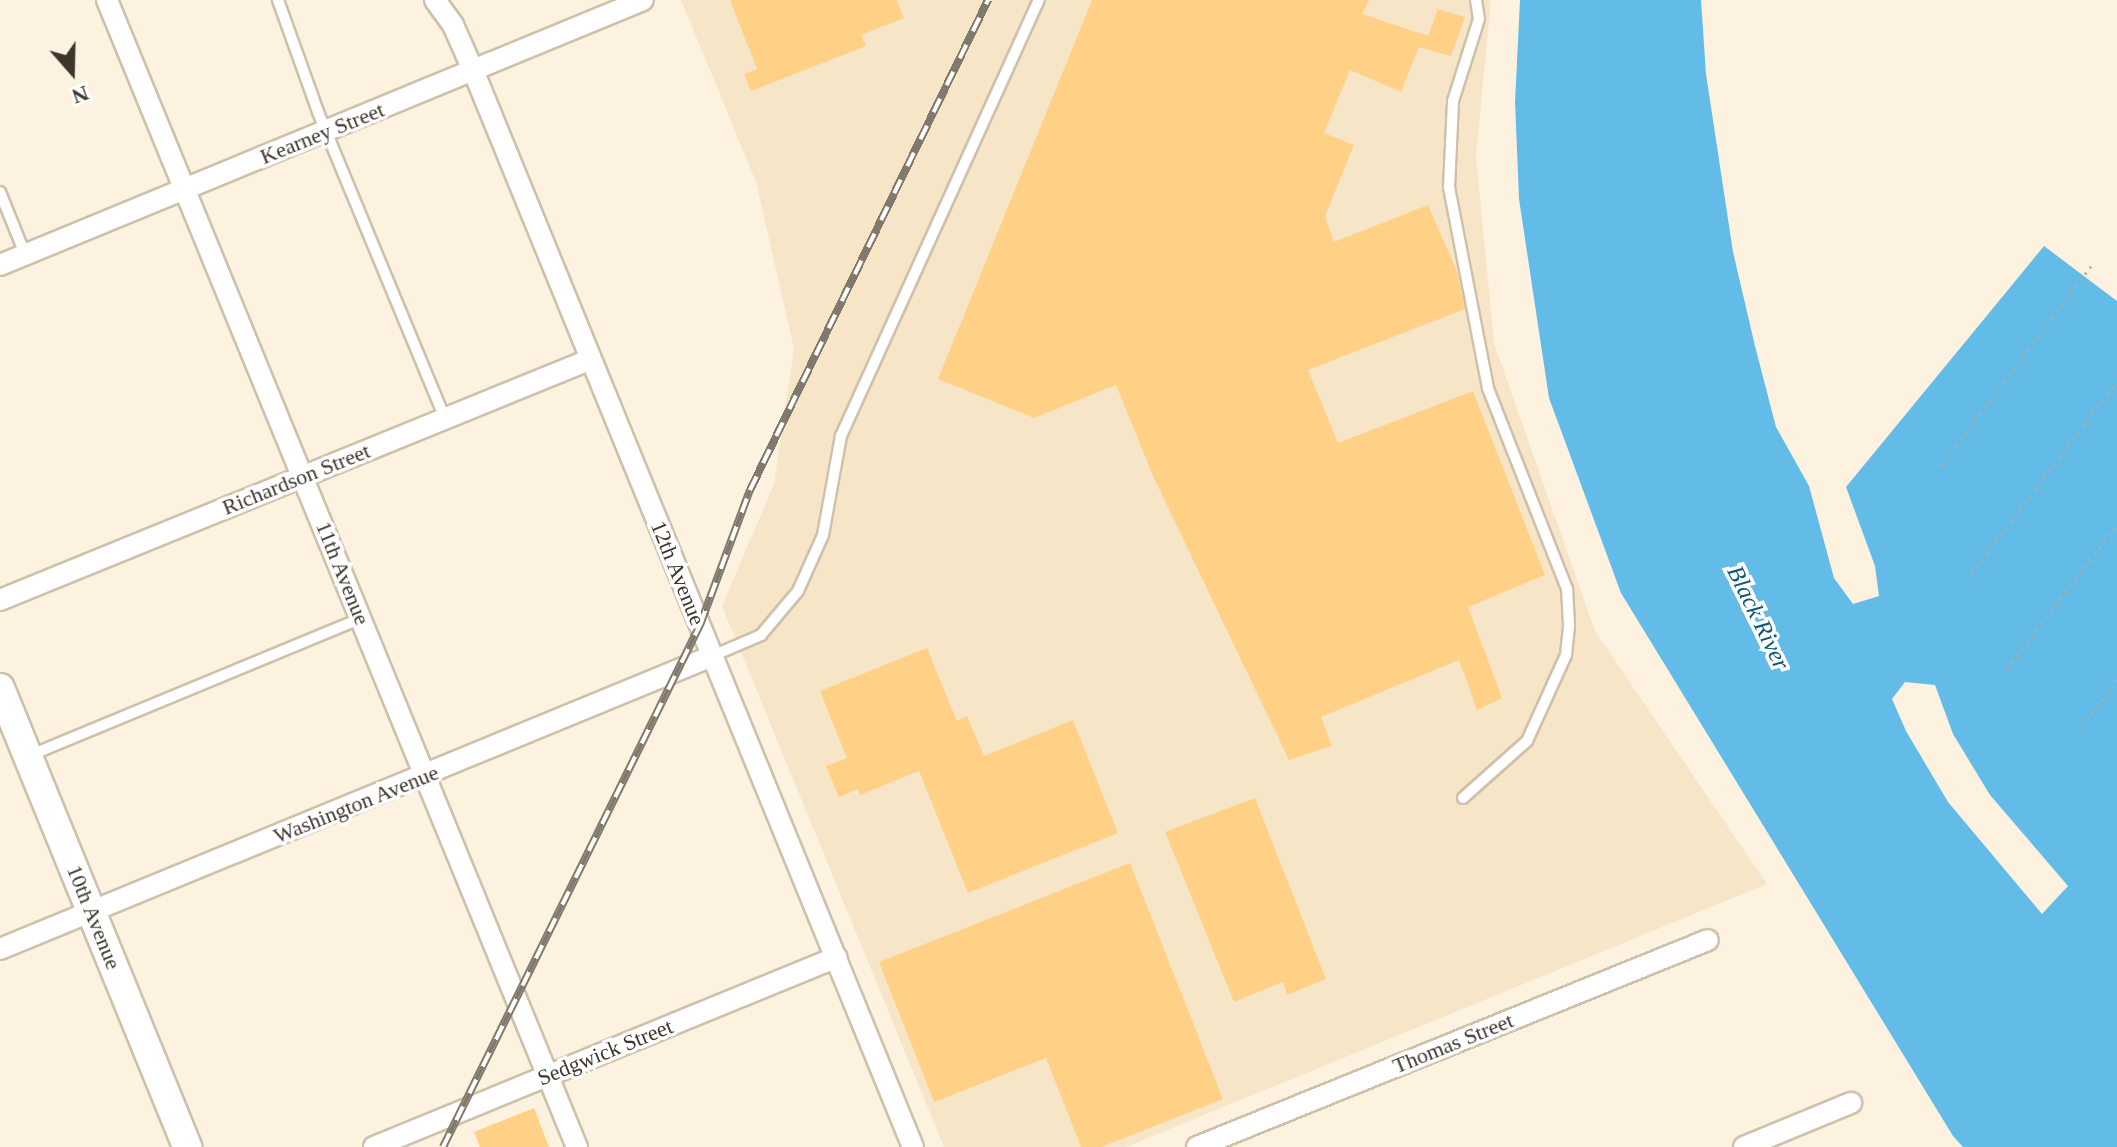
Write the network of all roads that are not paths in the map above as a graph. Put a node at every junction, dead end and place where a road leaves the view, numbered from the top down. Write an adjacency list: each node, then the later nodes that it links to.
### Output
1 (107, 0): 9 (street, 11th Avenue)
2 (278, 0): 8 (lane)
3 (643, 0): 7 (street, Kearney Street)
4 (1039, 0): 18 (lane)
5 (1476, 0): 22 (lane)
6 (436, 1): 7 (street, 12th Avenue)
7 (473, 70): 8 (street, Kearney Street); 13 (street, 12th Avenue)
8 (328, 131): 9 (street, Kearney Street); 14 (lane)
9 (184, 188): 11 (street, Kearney Street); 15 (street, 11th Avenue)
10 (0, 192): 11 (lane)
11 (25, 254): 12 (street, Kearney Street)
12 (0, 265)
13 (591, 359): 14 (street, Richardson Street); 18 (street, 12th Avenue)
14 (445, 418): 15 (street, Richardson Street)
15 (304, 476): 16 (street, Richardson Street); 17 (street, 11th Avenue)
16 (0, 600)
17 (362, 618): 20 (lane); 21 (street, 11th Avenue)
18 (710, 657): 21 (street, Washington Avenue); 26 (street, 12th Avenue)
19 (0, 688): 20 (street, 10th Avenue)
20 (28, 756): 23 (street, 10th Avenue)
21 (426, 776): 23 (street, Washington Avenue); 27 (street, 11th Avenue)
22 (1463, 798)
23 (92, 911): 25 (street, Washington Avenue); 29 (street, 10th Avenue)
24 (1708, 940): 33 (street, Thomas Street)
25 (0, 949)
26 (837, 957): 27 (street, Sedgwick Street); 32 (street, 12th Avenue)
27 (548, 1076): 30 (street, Sedgwick Street); 31 (street, 11th Avenue)
28 (1851, 1103): 34 (street)
29 (187, 1147)
30 (374, 1147)
31 (577, 1147)
32 (913, 1147)
33 (1197, 1147)
34 (1744, 1147)

